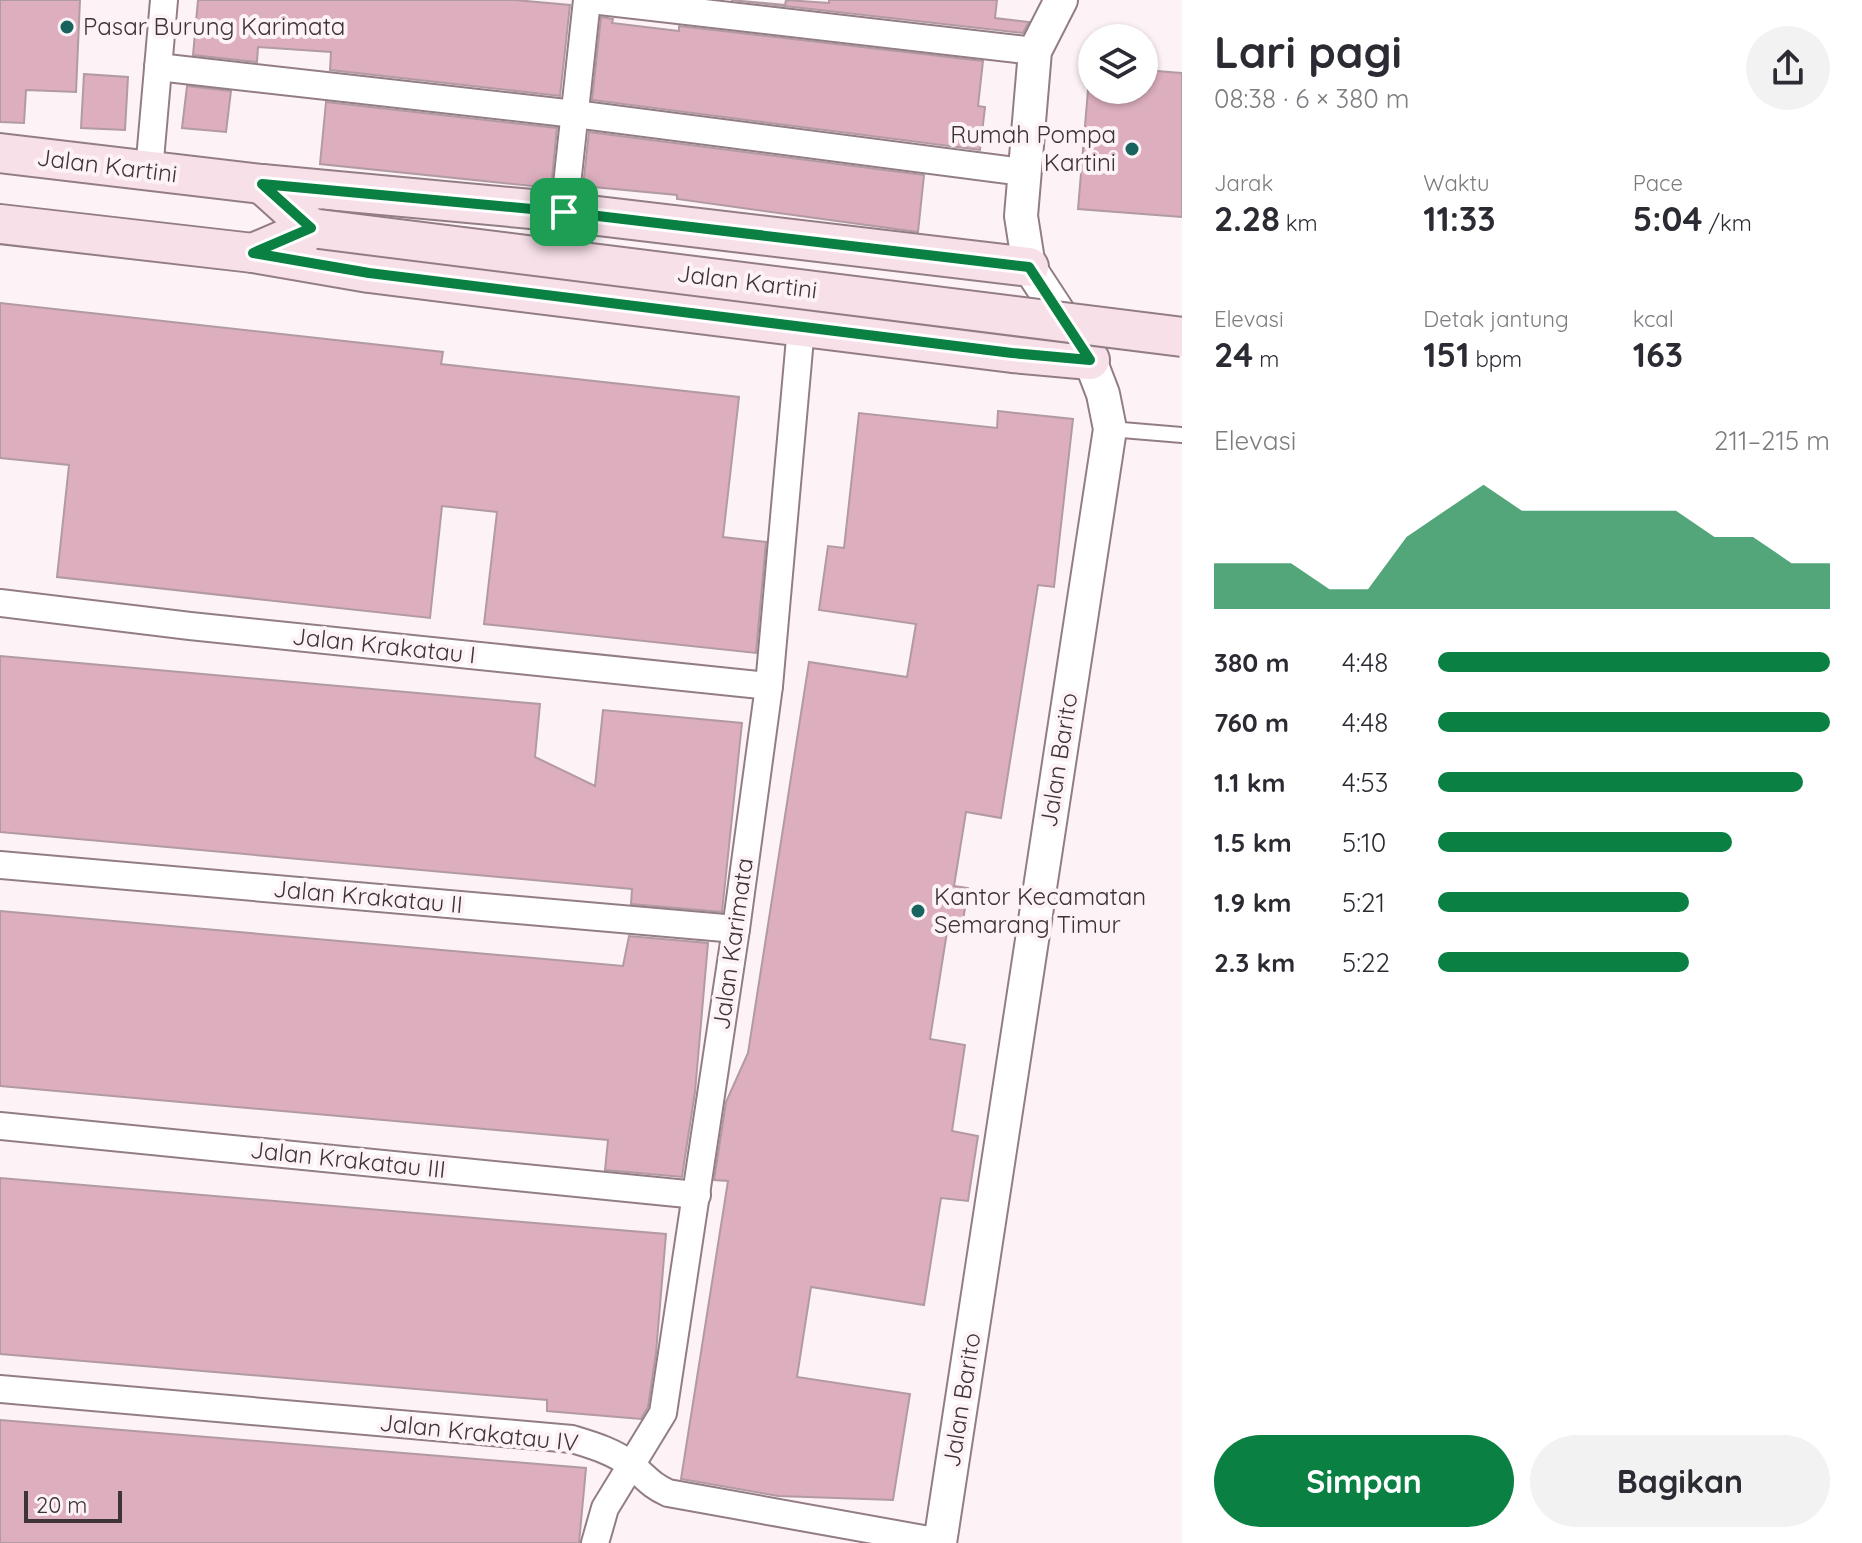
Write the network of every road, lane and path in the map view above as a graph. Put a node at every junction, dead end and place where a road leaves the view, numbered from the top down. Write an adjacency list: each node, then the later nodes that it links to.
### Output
1 (164, 0): 6 (street)
2 (589, 0): 4 (street); 7 (street)
3 (1061, 0): 5 (street, Jalan Barito)
4 (769, 11): 5 (street)
5 (1035, 51): 10 (street, Jalan Barito)
6 (158, 67): 7 (street); 9 (street)
7 (575, 114): 10 (street); 12 (street)
8 (0, 153): 9 (main road, Jalan Kartini)
9 (149, 171): 11 (main road, Jalan Kartini)
10 (1023, 172): 16 (street, Jalan Barito)
11 (262, 184): 12 (main road, Jalan Kartini); 14 (main road)
12 (564, 212): 16 (main road, Jalan Kartini)
13 (0, 224): 15 (main road, Jalan Kartini)
14 (315, 228): 15 (main road, Jalan Kartini); 18 (main road, Jalan Kartini, bridge)
15 (253, 253): 17 (main road, Jalan Kartini)
16 (1029, 267): 19 (street, Jalan Barito)
17 (801, 327): 19 (main road, Jalan Kartini); 23 (street, Jalan Karimata)
18 (1182, 337)
19 (1090, 360): 20 (street, Jalan Barito)
20 (1110, 429): 21 (lane); 30 (street, Jalan Barito)
21 (1182, 435)
22 (0, 603): 23 (street, Jalan Krakatau I)
23 (769, 686): 25 (street, Jalan Karimata)
24 (0, 865): 25 (street, Jalan Krakatau II)
25 (736, 929): 27 (street, Jalan Karimata)
26 (0, 1126): 27 (street, Jalan Krakatau III)
27 (697, 1195): 29 (street, Jalan Karimata)
28 (0, 1389): 29 (street, Jalan Krakatau IV)
29 (632, 1465): 30 (street, Jalan Krakatau IV); 31 (street, Jalan Karimata)
30 (940, 1542)
31 (595, 1543)

